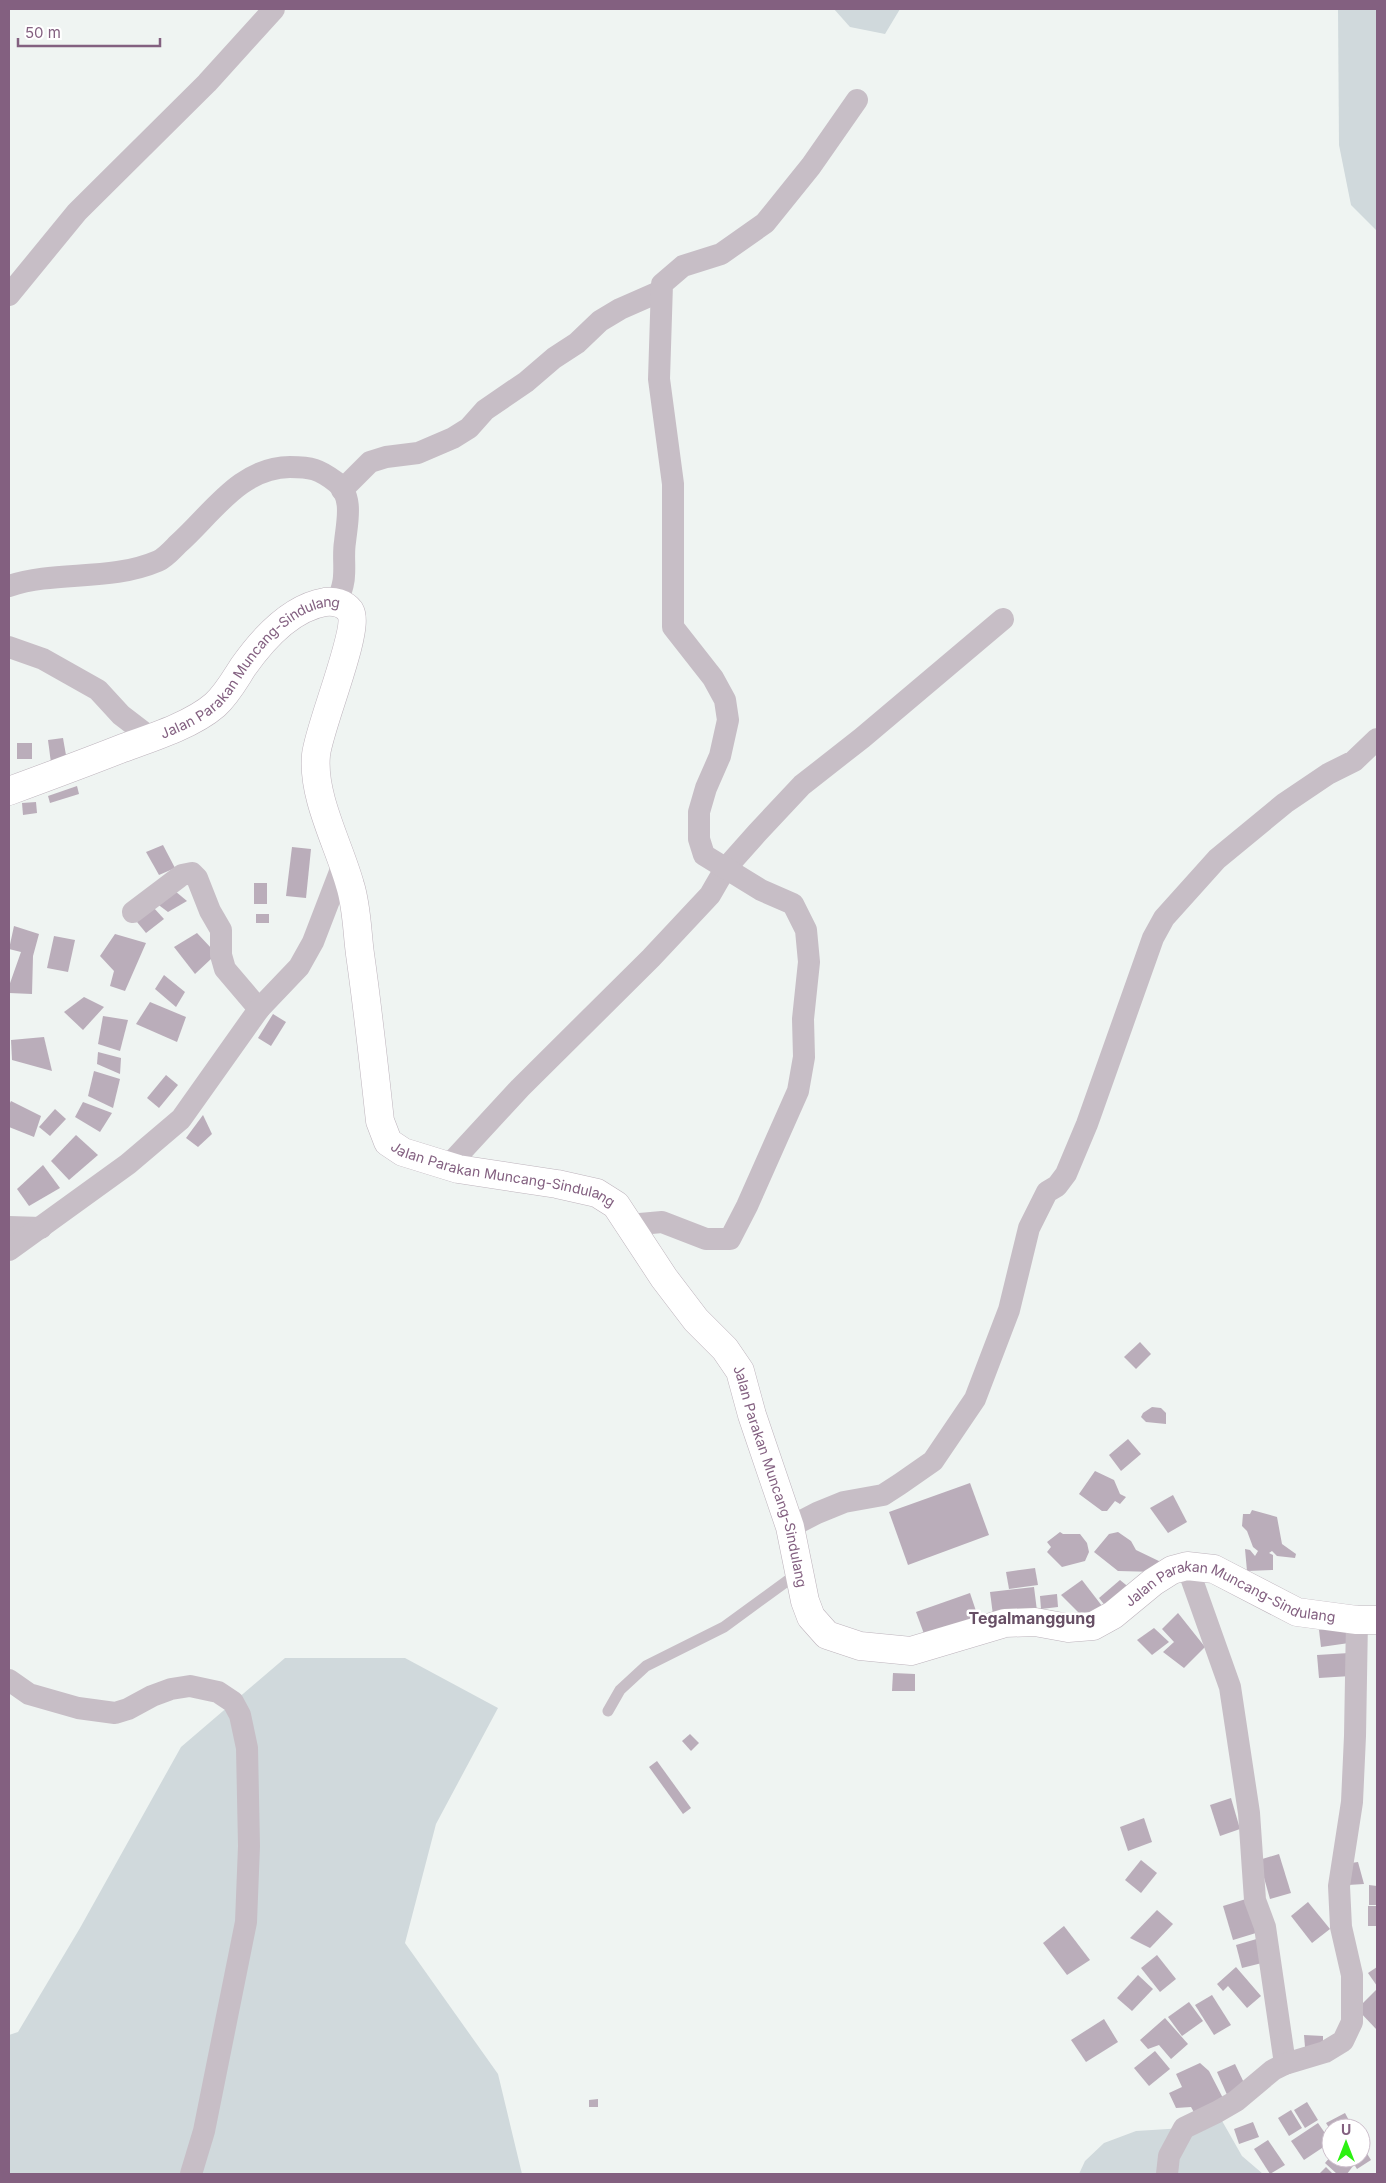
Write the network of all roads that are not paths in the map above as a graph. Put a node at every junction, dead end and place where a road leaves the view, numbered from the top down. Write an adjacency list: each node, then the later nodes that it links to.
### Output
1 (274, 9): 4 (street)
2 (857, 100): 3 (street)
3 (661, 292): 5 (street); 14 (street)
4 (9, 295)
5 (342, 490): 6 (street); 7 (street)
6 (9, 586)
7 (338, 602): 10 (street, Jalan Parakan Muncang-Sindulang); 13 (street, Jalan Parakan Muncang-Sindulang)
8 (1003, 619): 14 (street)
9 (9, 647): 10 (street)
10 (151, 738): 12 (street, Jalan Parakan Muncang-Sindulang)
11 (1377, 739): 22 (street)
12 (9, 791)
13 (343, 864): 16 (street); 17 (street, Jalan Parakan Muncang-Sindulang)
14 (725, 869): 17 (street); 18 (street)
15 (133, 912): 16 (street)
16 (260, 1009): 20 (street)
17 (448, 1166): 18 (street, Jalan Parakan Muncang-Sindulang)
18 (630, 1225): 22 (street, Jalan Parakan Muncang-Sindulang)
19 (9, 1227): 20 (street)
20 (41, 1228): 21 (street)
21 (9, 1250)
22 (790, 1528): 24 (street, Jalan Parakan Muncang-Sindulang)
23 (1186, 1566): 24 (street, Jalan Parakan Muncang-Sindulang); 25 (street, Jalan Parakan Muncang-Sindulang); 28 (street)
24 (798, 1572): 27 (lane)
25 (1367, 1620): 28 (street)
26 (9, 1680): 29 (street)
27 (608, 1711)
28 (1285, 2064): 30 (street)
29 (191, 2174)
30 (1168, 2174)

